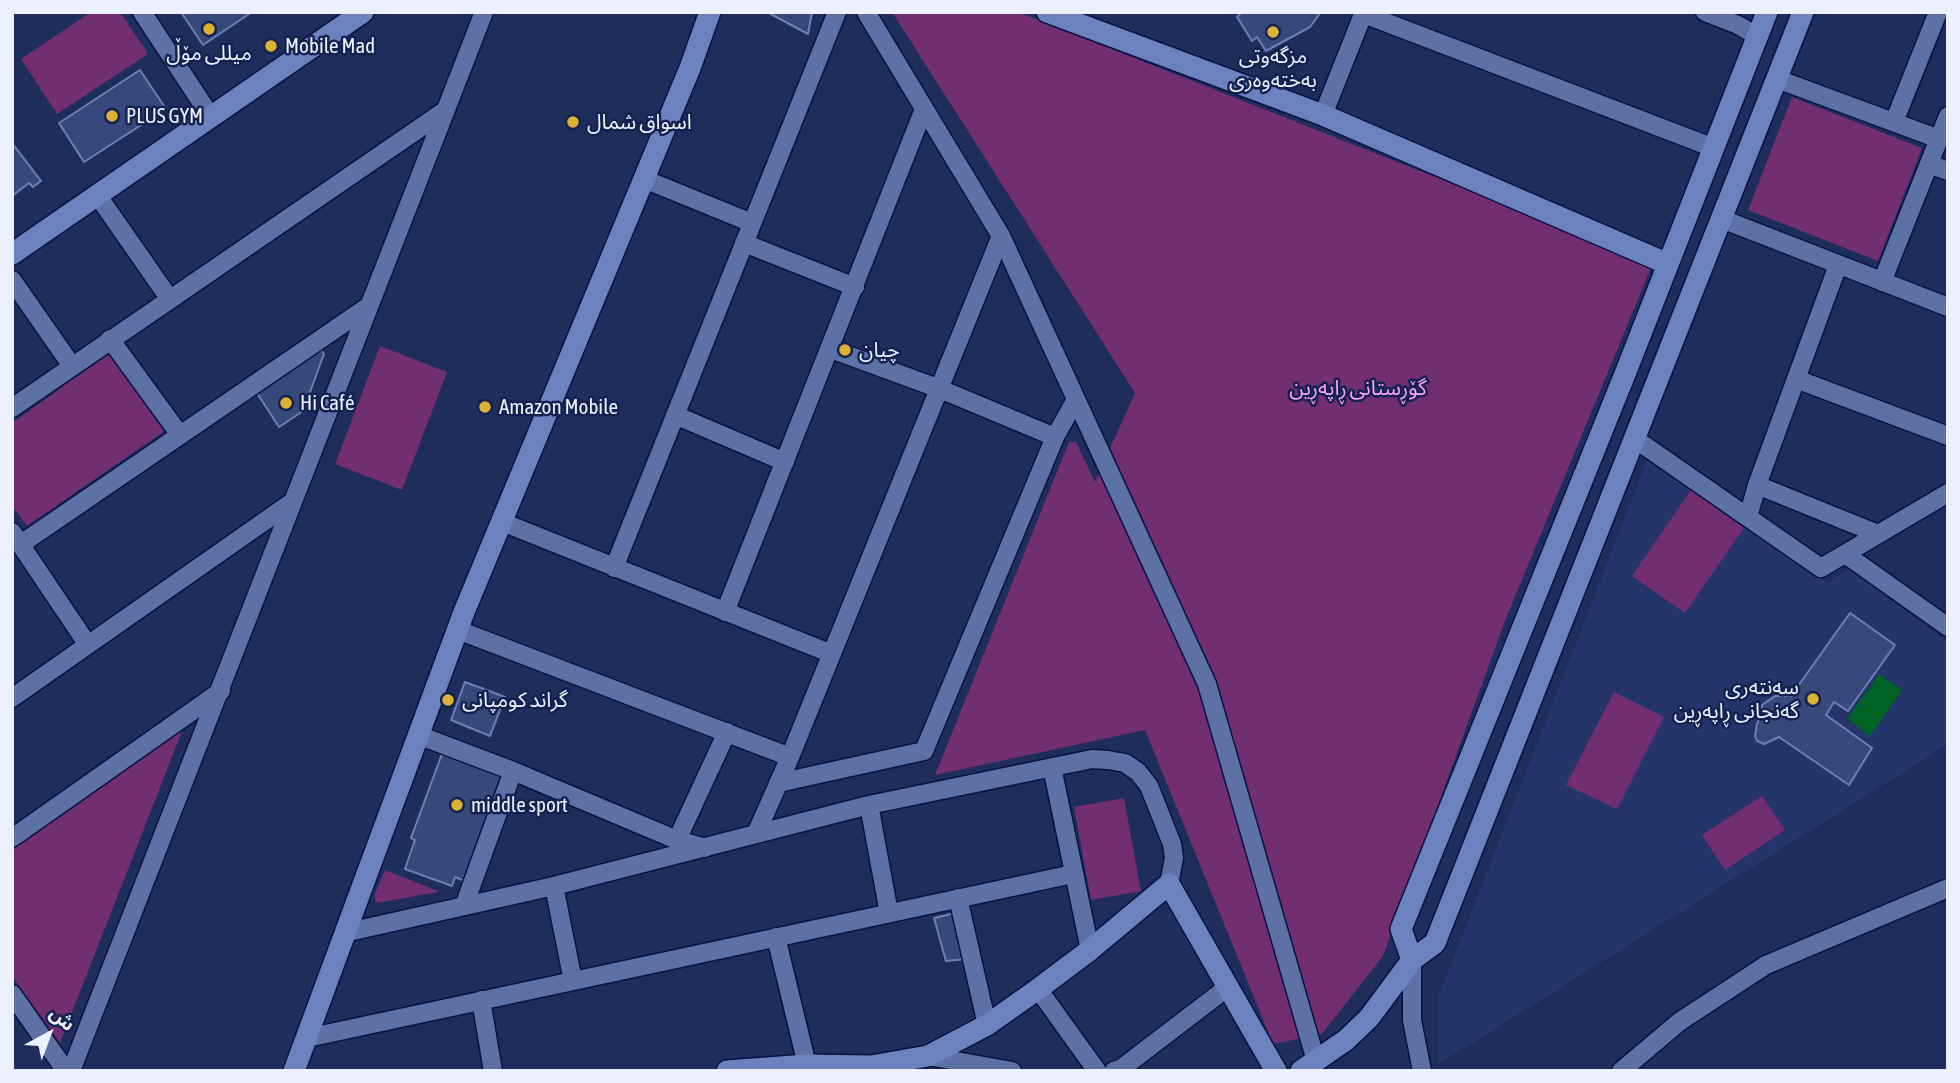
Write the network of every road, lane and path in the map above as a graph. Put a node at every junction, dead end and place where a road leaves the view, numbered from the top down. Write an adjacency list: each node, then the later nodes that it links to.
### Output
1 (142, 12): 20 (street)
2 (363, 12): 20 (street)
3 (484, 12): 17 (street)
4 (709, 12): 26 (street)
5 (837, 12): 29 (street)
6 (866, 12): 16 (street)
7 (1047, 12): 13 (street)
8 (1705, 12): 14 (street)
9 (1767, 12): 14 (street)
10 (1803, 12): 15 (street)
11 (1938, 12): 21 (street)
12 (1364, 13): 18 (street); 23 (street)
13 (1093, 20): 18 (street)
14 (1758, 36): 23 (street)
15 (1777, 79): 21 (street); 28 (street)
16 (924, 109): 30 (street); 37 (street)
17 (446, 110): 38 (street); 39 (street)
18 (1323, 116): 33 (street)
19 (1948, 116): 22 (street)
20 (211, 117): 27 (street)
21 (1894, 122): 22 (street)
22 (1939, 139): 24 (street)
23 (1714, 148): 33 (street)
24 (1929, 164): 25 (street); 36 (street)
25 (1948, 171)
26 (644, 179): 29 (street); 60 (street)
27 (98, 196): 32 (street); 38 (street)
28 (1722, 219): 34 (street); 45 (street)
29 (752, 223): 31 (street)
30 (1001, 236): 47 (street); 48 (street)
31 (744, 243): 37 (street); 50 (street)
32 (12, 254)
33 (1668, 264): 44 (street)
34 (1838, 265): 36 (street); 46 (street)
35 (12, 280): 43 (street)
36 (1882, 282): 40 (street)
37 (855, 286): 42 (street)
38 (169, 298): 41 (street)
39 (369, 306): 51 (street); 58 (street)
40 (1948, 307)
41 (110, 340): 43 (street); 51 (street)
42 (831, 349): 47 (street); 55 (street)
43 (72, 366): 49 (street)
44 (1627, 369): 45 (street); 93 (street)
45 (1659, 379): 54 (street)
46 (1797, 379): 52 (street); 56 (street)
47 (940, 388): 53 (street); 69 (street)
48 (1075, 401): 53 (street); 103 (street)
49 (12, 408)
50 (675, 415): 55 (street); 64 (street)
51 (180, 435): 62 (street)
52 (1948, 436)
53 (1055, 437): 77 (street)
54 (1635, 439): 59 (street); 93 (street)
55 (785, 462): 65 (street)
56 (1757, 485): 59 (street); 61 (street)
57 (1948, 493): 61 (street)
58 (292, 502): 68 (street); 70 (street)
59 (1748, 517): 63 (street)
60 (502, 522): 64 (street); 67 (street)
61 (1878, 534): 63 (street)
62 (16, 538): 68 (street)
63 (1845, 554): 66 (street)
64 (614, 568): 65 (street)
65 (725, 612): 69 (street)
66 (1948, 627)
67 (457, 630): 72 (street); 73 (street)
68 (88, 645): 71 (street)
69 (832, 654): 74 (street)
70 (221, 691): 80 (street); 106 (street)
71 (12, 698)
72 (727, 732): 74 (street); 81 (street)
73 (418, 734): 76 (street); 90 (street)
74 (790, 757): 77 (street)
75 (1052, 768): 78 (street); 83 (street); 84 (street)
76 (513, 771): 81 (street); 88 (street)
77 (778, 783): 79 (street)
78 (869, 805): 79 (street); 89 (street)
79 (756, 834): 82 (street)
80 (12, 838)
81 (677, 839): 82 (street)
82 (705, 848): 85 (street)
83 (1073, 874): 87 (street); 92 (street)
84 (1169, 884): 92 (street); 95 (street)
85 (554, 886): 88 (street); 94 (street)
86 (1948, 888): 114 (street)
87 (958, 898): 89 (street); 99 (street)
88 (464, 906): 90 (street)
89 (889, 913): 91 (street)
90 (344, 933): 100 (street)
91 (776, 937): 94 (street); 102 (street)
92 (1090, 950): 96 (street)
93 (1412, 960): 103 (street); 113 (street)
94 (573, 981): 98 (street)
95 (1228, 987): 105 (street); 112 (street)
96 (1038, 989): 99 (street); 111 (street)
97 (12, 994): 106 (street)
98 (481, 1000): 100 (street); 108 (street)
99 (987, 1025): 101 (street)
100 (307, 1038): 107 (street)
101 (928, 1056): 104 (street); 110 (street)
102 (807, 1065): 104 (street); 109 (street)
103 (1308, 1066)
104 (869, 1069)
105 (1120, 1070)
106 (69, 1071)
107 (294, 1071)
108 (493, 1071)
109 (727, 1071)
110 (1012, 1071)
111 (1097, 1071)
112 (1276, 1071)
113 (1422, 1071)
114 (1621, 1071)

